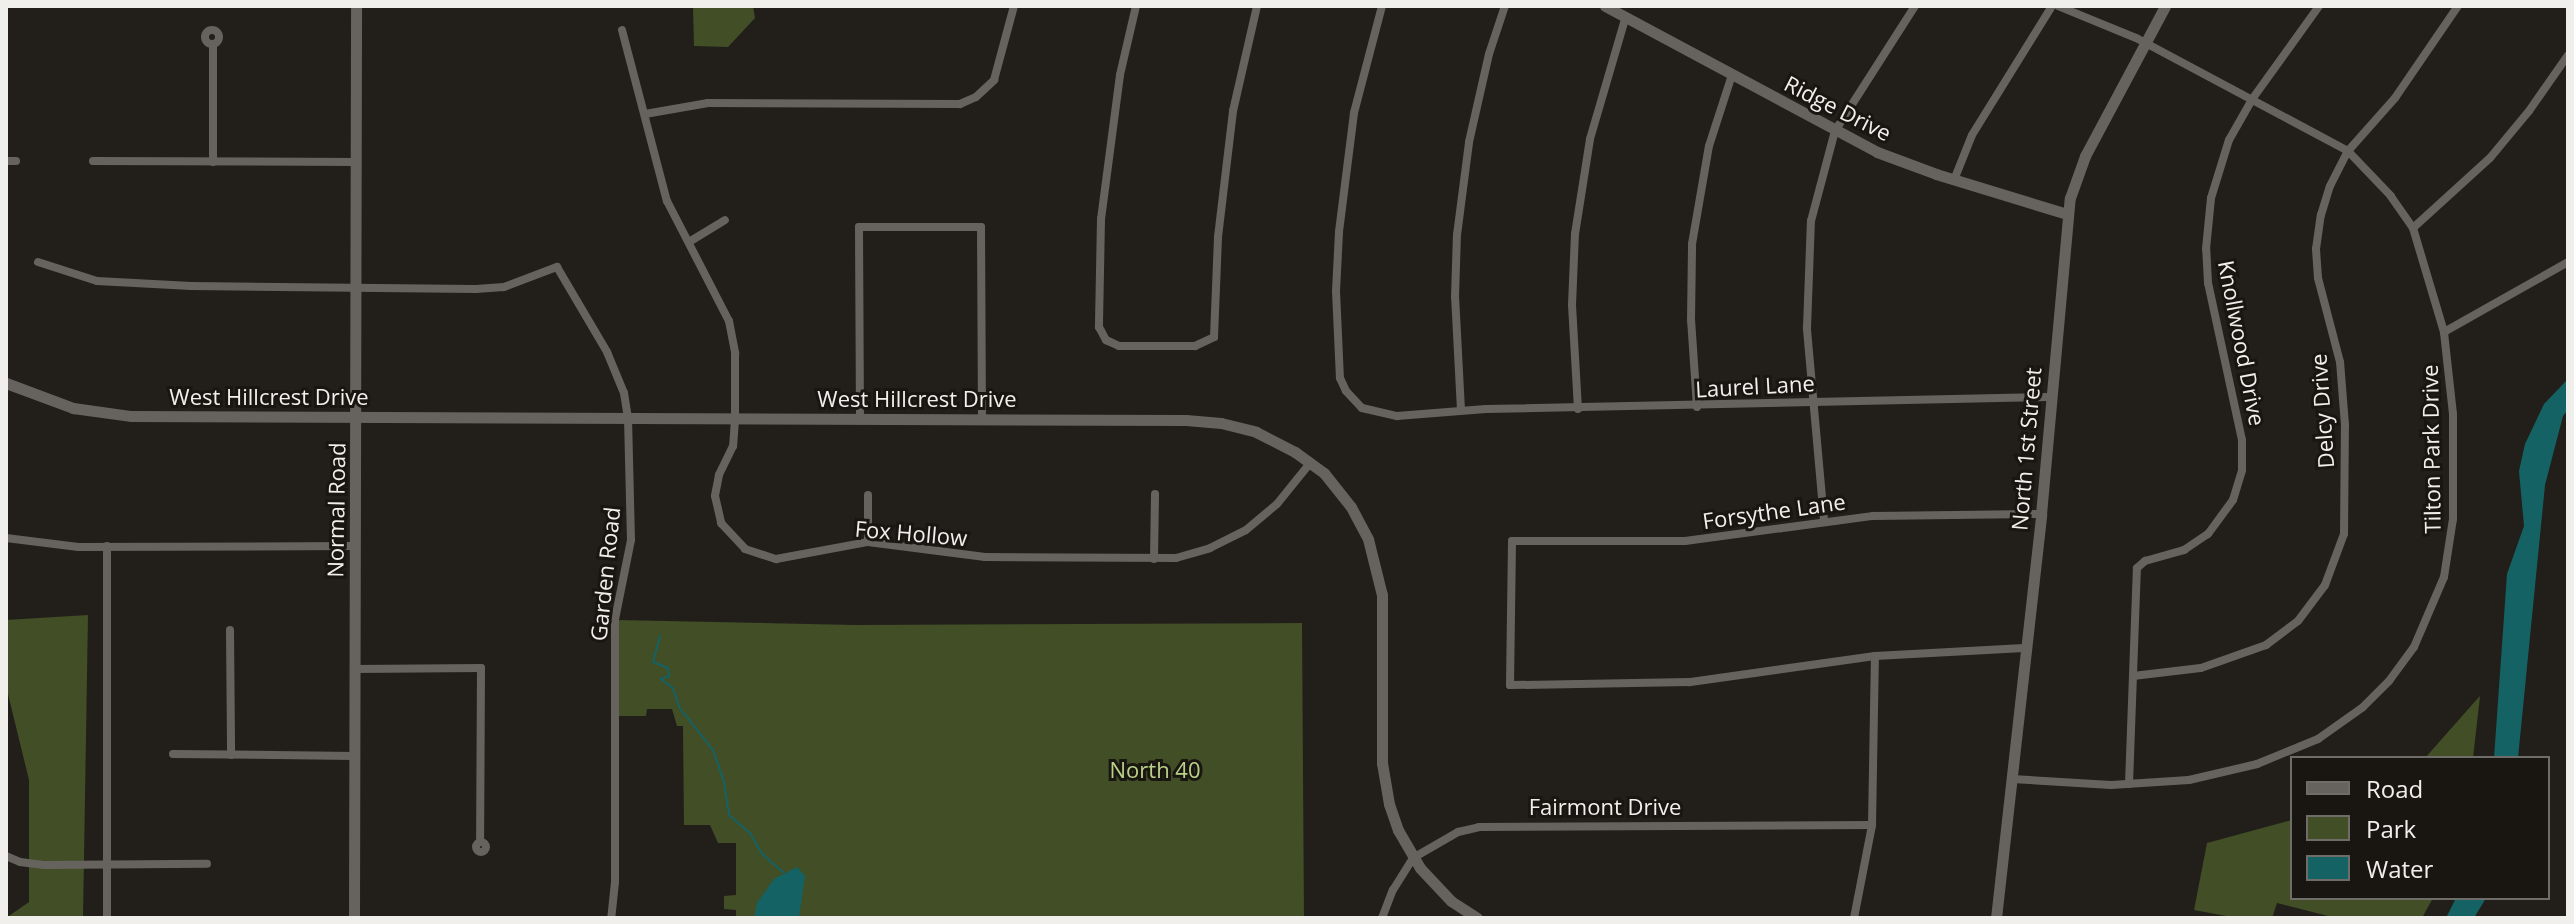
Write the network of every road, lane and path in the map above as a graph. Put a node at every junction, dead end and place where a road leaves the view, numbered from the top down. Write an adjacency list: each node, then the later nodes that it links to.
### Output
1 (356, 6): 26 (street, Normal Road)
2 (1014, 6): 21 (street)
3 (1136, 6): 4 (street)
4 (1257, 6)
5 (1382, 6): 41 (street, Laurel Lane)
6 (1505, 6): 41 (street)
7 (1605, 6): 14 (street, Ridge Drive)
8 (1915, 6): 22 (street)
9 (2052, 6): 27 (street)
10 (2058, 6): 16 (street, Tilton Park Drive)
11 (2165, 6): 16 (street, North 1st Street)
12 (2319, 6): 20 (street, Knollwood Drive)
13 (2458, 6): 23 (street, Delcy Drive)
14 (1626, 16): 19 (street, Ridge Drive); 40 (street)
15 (622, 30): 21 (street, Fox Hollow)
16 (2146, 43): 20 (street, Tilton Park Drive); 28 (street, North 1st Street)
17 (213, 45): 25 (street)
18 (2568, 55): 30 (street)
19 (1732, 75): 22 (street, Ridge Drive); 39 (street)
20 (2253, 98): 23 (street, Tilton Park Drive); 61 (street, Knollwood Drive)
21 (645, 114): 31 (street, Fox Hollow)
22 (1835, 131): 27 (street, Ridge Drive); 38 (street)
23 (2348, 151): 30 (street, Tilton Park Drive); 61 (street, Delcy Drive)
24 (93, 161): 25 (street)
25 (213, 162): 26 (street)
26 (356, 162): 34 (street, Normal Road)
27 (1954, 180): 28 (street, Ridge Drive)
28 (2067, 214): 37 (street, North 1st Street)
29 (725, 220): 31 (street)
30 (2413, 228): 35 (street, Tilton Park Drive)
31 (689, 242): 44 (street, Fox Hollow)
32 (38, 262): 34 (street)
33 (2568, 262): 35 (street)
34 (356, 287): 42 (street, Normal Road); 43 (street, Garden Road)
35 (2444, 332): 66 (street, Tilton Park Drive)
36 (6, 383): 42 (street, West Hillcrest Drive)
37 (2051, 397): 38 (street, Laurel Lane); 50 (street, North 1st Street)
38 (1814, 400): 39 (street, Laurel Lane); 51 (street)
39 (1697, 407): 40 (street, Laurel Lane)
40 (1578, 409): 41 (street, Laurel Lane)
41 (1461, 410)
42 (357, 418): 43 (street, West Hillcrest Drive); 55 (street, Normal Road)
43 (628, 418): 44 (street, West Hillcrest Drive); 75 (street, Garden Road)
44 (735, 419): 45 (street, West Hillcrest Drive); 53 (street, Fox Hollow)
45 (860, 419): 46 (street, West Hillcrest Drive); 46 (street)
46 (982, 420): 47 (street, West Hillcrest Drive)
47 (1311, 462): 56 (street, Fox Hollow); 70 (street, West Hillcrest Drive)
48 (1155, 494): 56 (street)
49 (868, 495): 53 (street)
50 (2041, 514): 51 (street, Forsythe Lane); 58 (street, North 1st Street)
51 (1824, 520): 59 (street, Forsythe Lane)
52 (6, 538): 54 (street)
53 (868, 542): 56 (street, Fox Hollow)
54 (107, 546): 55 (street); 71 (street)
55 (355, 546): 60 (street, Normal Road)
56 (1154, 559)
57 (230, 630): 63 (street)
58 (2024, 648): 59 (street); 65 (street, North 1st Street)
59 (1875, 656): 67 (street)
60 (355, 669): 64 (street, Normal Road); 68 (street)
61 (2133, 676): 66 (street)
62 (173, 754): 63 (street)
63 (231, 755): 64 (street)
64 (354, 756): 74 (street, Normal Road)
65 (2012, 779): 66 (street, Tilton Park Drive); 79 (street, North 1st Street)
66 (2129, 784)
67 (1872, 825): 70 (street, Fairmont Drive); 78 (street)
68 (480, 841)
69 (6, 856): 71 (street)
70 (1413, 858): 76 (street, Fairmont Drive); 77 (street, West Hillcrest Drive)
71 (106, 863): 72 (street); 73 (street)
72 (207, 864)
73 (107, 918)
74 (354, 918)
75 (611, 918)
76 (1382, 918)
77 (1477, 918)
78 (1854, 918)
79 (1996, 918)

